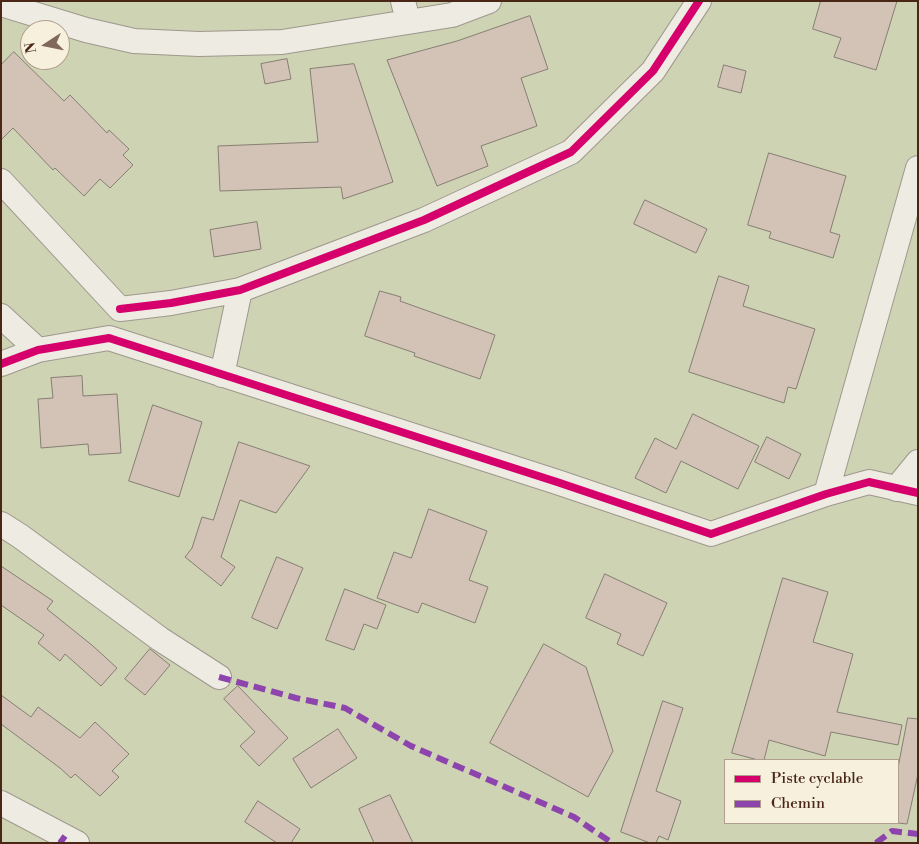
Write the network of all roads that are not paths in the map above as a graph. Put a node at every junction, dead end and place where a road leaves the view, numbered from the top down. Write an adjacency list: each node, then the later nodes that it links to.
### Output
1 (489, 1): 4 (street)
2 (699, 1): 7 (street)
3 (3, 4): 4 (street)
4 (406, 11)
5 (918, 168): 16 (street)
6 (1, 181): 8 (street)
7 (240, 290): 8 (street); 13 (street)
8 (120, 309): 10 (street)
9 (1, 316): 11 (street)
10 (109, 338): 11 (street); 13 (street)
11 (38, 350): 12 (street)
12 (1, 364)
13 (222, 375): 16 (street)
14 (918, 462): 15 (street)
15 (907, 491): 16 (street)
16 (826, 494)
17 (1, 524): 18 (street)
18 (219, 677)
19 (1, 803): 20 (street)
20 (77, 843)

